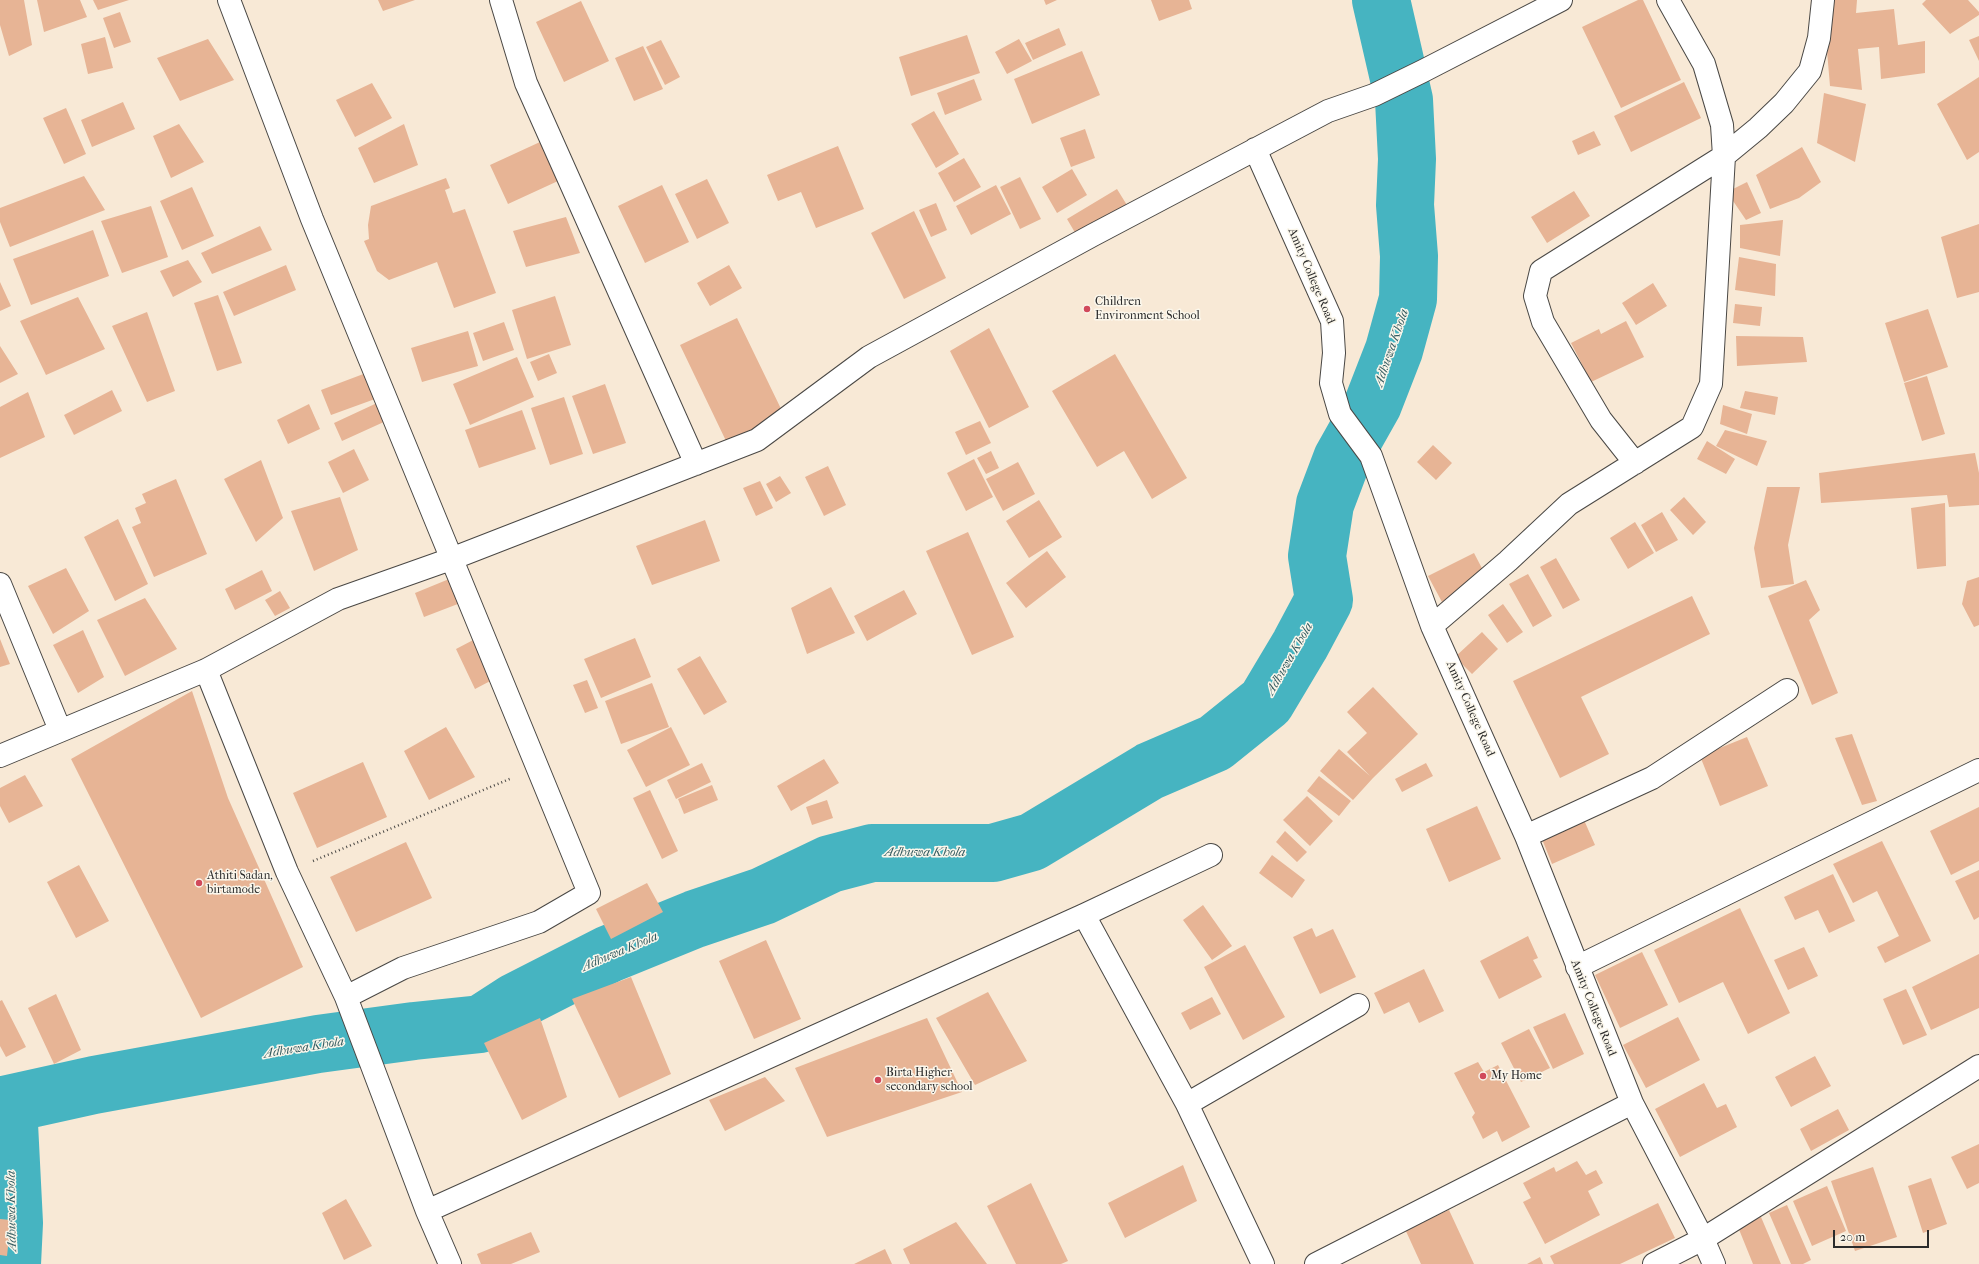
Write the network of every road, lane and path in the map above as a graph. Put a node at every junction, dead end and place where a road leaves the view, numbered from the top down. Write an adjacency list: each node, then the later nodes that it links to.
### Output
1 (229, 0): 10 (street)
2 (501, 0): 9 (street)
3 (1561, 0): 6 (street)
4 (1668, 0): 7 (street)
5 (1823, 0): 7 (street)
6 (1255, 149): 9 (street); 12 (street, Amity College Road)
7 (1724, 156): 8 (street); 8 (street)
8 (1634, 463): 12 (street)
9 (696, 464): 10 (street)
10 (451, 559): 13 (street); 17 (street)
11 (0, 584): 15 (street)
12 (1432, 626): 19 (street, Amity College Road)
13 (206, 670): 15 (street); 21 (street)
14 (1787, 690): 19 (street)
15 (60, 730): 16 (street)
16 (0, 756)
17 (537, 768): 21 (path); 24 (street)
18 (1979, 770): 23 (street)
19 (1526, 836): 23 (street, Amity College Road)
20 (1211, 855): 22 (street)
21 (287, 872): 24 (street)
22 (1084, 915): 28 (street); 29 (street)
23 (1577, 967): 27 (street, Amity College Road)
24 (346, 997): 29 (street)
25 (1358, 1005): 28 (street)
26 (1979, 1066): 30 (street)
27 (1632, 1103): 30 (street, Amity College Road); 33 (street)
28 (1187, 1104): 32 (street)
29 (427, 1211): 31 (street)
30 (1704, 1239): 34 (street); 35 (street, Amity College Road)
31 (450, 1264)
32 (1263, 1264)
33 (1316, 1264)
34 (1654, 1264)
35 (1714, 1264)

